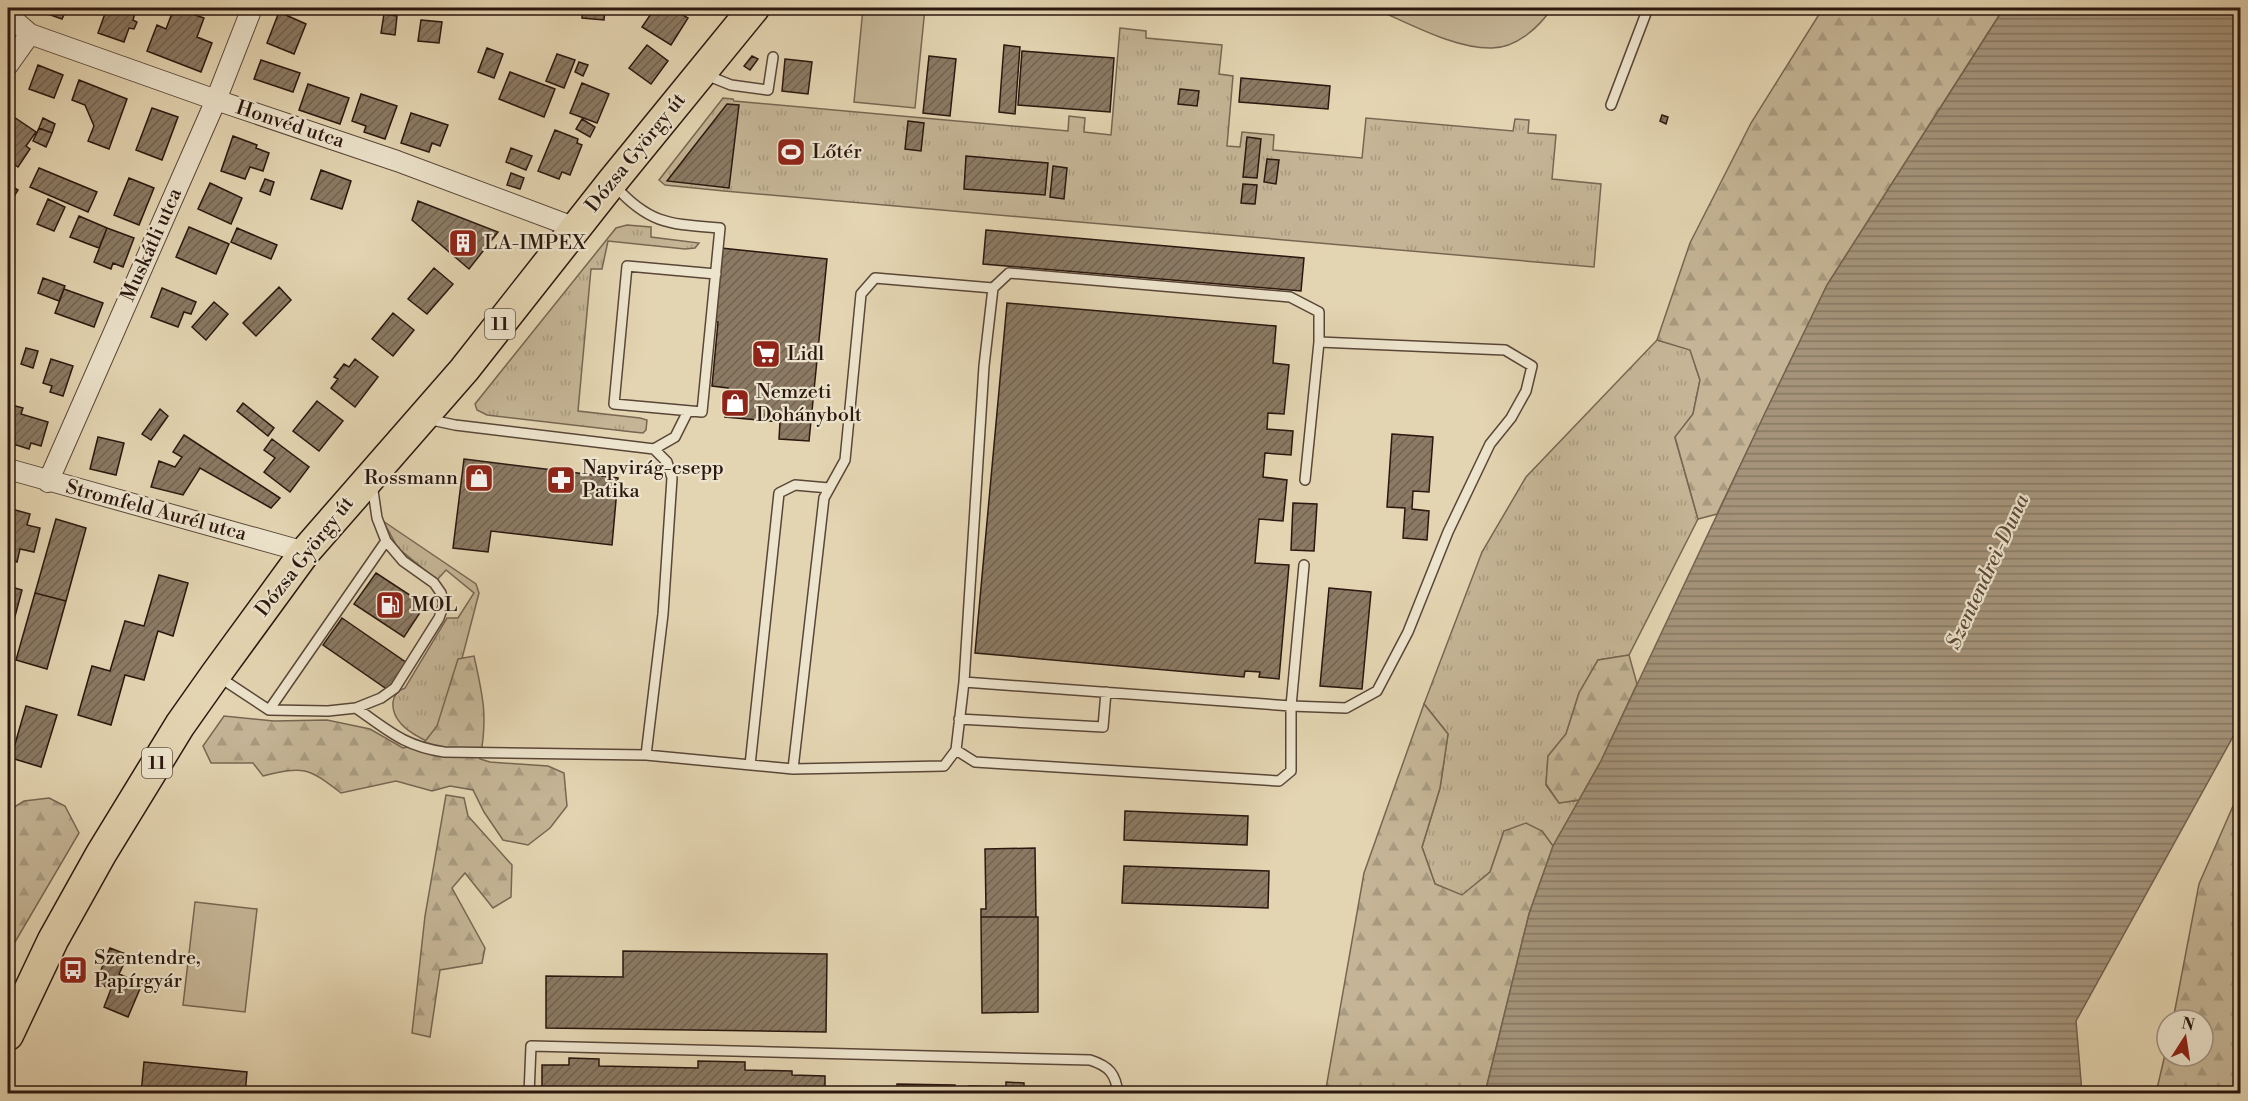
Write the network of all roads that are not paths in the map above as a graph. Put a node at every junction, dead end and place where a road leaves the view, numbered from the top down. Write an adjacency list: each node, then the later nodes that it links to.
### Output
1 (252, 8): 9 (street, Muskátli utca)
2 (754, 8): 8 (main road, Dózsa György út / 11)
3 (1648, 8): 10 (lane)
4 (8, 15): 5 (street, Honvéd utca)
5 (30, 34): 7 (street); 9 (street, Honvéd utca)
6 (773, 57): 8 (lane)
7 (8, 65)
8 (701, 73): 11 (main road, Dózsa György út / 11)
9 (216, 100): 12 (street, Honvéd utca); 22 (street, Muskátli utca)
10 (1611, 105)
11 (612, 182): 12 (main road, Dózsa György út / 11); 13 (lane)
12 (576, 228): 17 (main road, Dózsa György út / 11)
13 (716, 274): 16 (lane); 16 (lane)
14 (993, 288): 15 (lane); 23 (lane); 28 (lane)
15 (1319, 342): 21 (lane); 30 (lane)
16 (688, 411): 18 (lane)
17 (422, 418): 18 (lane); 20 (main road, Dózsa György út / 11)
18 (654, 449): 35 (lane)
19 (8, 469): 22 (street, Stromfeld Aurél utca)
20 (370, 476): 24 (lane); 25 (main road, Dózsa György út / 11)
21 (1305, 480)
22 (48, 482): 25 (street, Stromfeld Aurél utca)
23 (829, 488): 36 (lane); 37 (lane)
24 (386, 541): 31 (lane); 32 (lane)
25 (305, 552): 27 (main road, Dózsa György út / 11)
26 (1304, 565): 30 (lane)
27 (216, 674): 32 (lane); 38 (main road, Dózsa György út / 11)
28 (964, 682): 29 (lane); 33 (lane)
29 (1106, 692): 30 (lane); 33 (lane)
30 (1292, 706): 34 (lane)
31 (356, 708): 32 (lane); 35 (lane)
32 (269, 710)
33 (959, 719): 34 (lane)
34 (956, 750): 37 (lane)
35 (646, 755): 36 (lane)
36 (750, 765): 37 (lane)
37 (794, 769)
38 (8, 1035)
39 (529, 1094): 40 (lane)
40 (1118, 1094)

